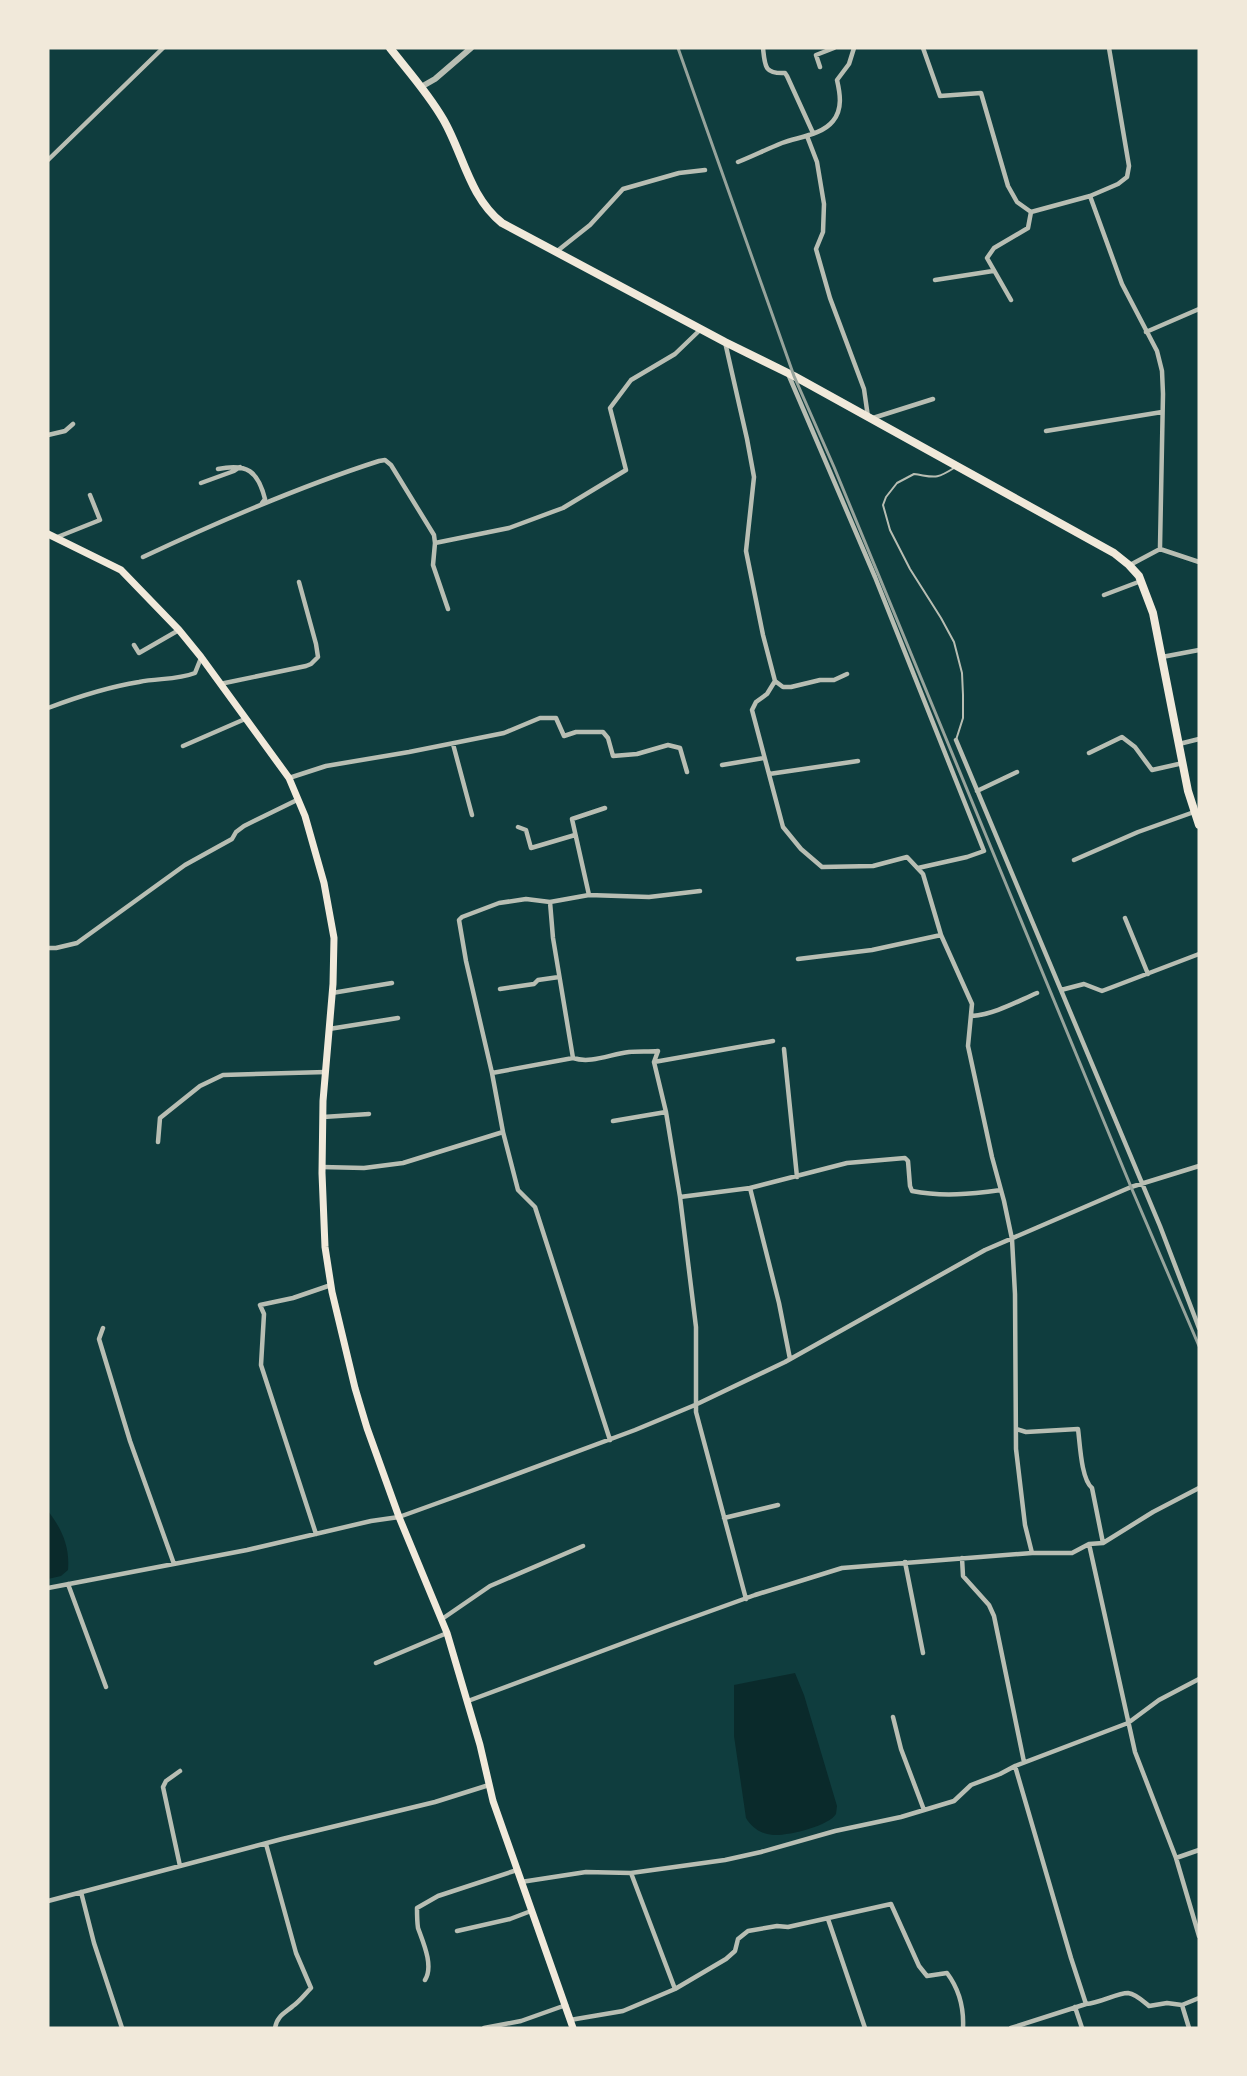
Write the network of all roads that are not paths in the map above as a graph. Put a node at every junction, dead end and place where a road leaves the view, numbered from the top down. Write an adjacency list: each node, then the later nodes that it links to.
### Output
1 (163, 48): 13 (street)
2 (390, 48): 10 (highway)
3 (471, 48): 10 (street)
4 (763, 48): 11 (street)
5 (834, 48): 9 (street)
6 (852, 48): 11 (street)
7 (922, 48): 17 (street)
8 (1109, 48): 16 (street)
9 (820, 67)
10 (421, 87): 18 (highway)
11 (813, 133): 12 (street)
12 (807, 136): 14 (street); 29 (street)
13 (48, 160)
14 (738, 162)
15 (705, 170): 18 (street)
16 (1090, 196): 17 (street); 24 (street)
17 (1031, 212): 19 (street)
18 (556, 252): 23 (highway)
19 (993, 271): 20 (street); 21 (street)
20 (935, 280)
21 (1011, 300)
22 (1199, 309): 24 (street)
23 (702, 328): 25 (highway); 40 (street)
24 (1146, 332): 28 (street)
25 (725, 342): 26 (highway); 55 (street)
26 (788, 373): 29 (highway); 82 (street)
27 (933, 399): 29 (street)
28 (1162, 412): 31 (street); 41 (street)
29 (869, 418): 34 (highway)
30 (72, 424): 32 (street)
31 (1046, 431)
32 (48, 435)
33 (241, 466): 35 (street); 36 (street); 38 (street)
34 (956, 466): 44 (highway); 60 (lane)
35 (218, 469)
36 (201, 483)
37 (90, 495): 39 (street)
38 (260, 506): 40 (street); 42 (street)
39 (51, 536): 49 (main road)
40 (435, 543): 48 (street)
41 (1160, 549): 43 (street); 44 (street)
42 (143, 557)
43 (1199, 562)
44 (1129, 565): 45 (highway)
45 (1141, 581): 47 (street); 53 (highway)
46 (299, 582): 56 (street)
47 (1104, 595)
48 (448, 609)
49 (179, 630): 50 (street); 52 (main road)
50 (134, 645)
51 (1199, 650): 53 (street)
52 (201, 657): 56 (main road); 57 (street)
53 (1162, 657): 62 (highway)
54 (847, 674): 55 (street)
55 (775, 681): 65 (street)
56 (219, 684): 58 (main road)
57 (48, 708)
58 (245, 719): 63 (street); 72 (main road)
59 (1199, 739): 62 (street)
60 (956, 740): 73 (street)
61 (453, 744): 69 (street); 72 (street); 77 (street)
62 (1179, 744): 67 (highway)
63 (183, 746)
64 (1089, 753): 67 (street)
65 (764, 758): 68 (street); 71 (street)
66 (858, 761): 71 (street)
67 (1183, 763): 76 (highway)
68 (722, 765)
69 (687, 772)
70 (1017, 772): 73 (street)
71 (769, 774): 82 (street)
72 (289, 778): 74 (main road)
73 (977, 791): 95 (street)
74 (297, 800): 88 (street); 96 (main road)
75 (605, 808): 80 (street)
76 (1195, 812): 78 (highway); 81 (street)
77 (472, 815)
78 (1199, 825)
79 (518, 827): 80 (street)
80 (575, 835): 84 (street)
81 (1074, 860)
82 (918, 868): 87 (street)
83 (700, 891): 84 (street)
84 (589, 895): 85 (street)
85 (549, 902): 92 (street); 106 (street)
86 (1125, 918): 91 (street)
87 (941, 935): 90 (street); 98 (street)
88 (48, 948)
89 (1199, 954): 91 (street)
90 (798, 959)
91 (1148, 974): 95 (street)
92 (559, 977): 94 (street); 103 (street)
93 (392, 983): 96 (street)
94 (500, 989)
95 (1061, 990): 116 (street)
96 (332, 993): 100 (main road)
97 (1037, 993): 98 (street)
98 (972, 1016): 118 (street)
99 (398, 1018): 100 (street)
100 (329, 1029): 105 (main road)
101 (773, 1041): 104 (street)
102 (784, 1049): 115 (street)
103 (573, 1058): 104 (street); 106 (street)
104 (654, 1062): 107 (street)
105 (326, 1072): 109 (main road); 112 (street)
106 (492, 1073): 111 (street)
107 (666, 1112): 110 (street); 119 (street)
108 (369, 1114): 109 (street)
109 (323, 1117): 114 (main road)
110 (613, 1122)
111 (502, 1132): 114 (street); 128 (street)
112 (158, 1142)
113 (1199, 1166): 116 (street)
114 (322, 1167): 121 (main road)
115 (796, 1177): 117 (street); 118 (street)
116 (1141, 1184): 120 (street); 122 (street)
117 (750, 1188): 119 (street); 125 (street)
118 (1001, 1190): 120 (street)
119 (680, 1197): 126 (street)
120 (1012, 1239): 125 (street); 127 (street)
121 (331, 1285): 131 (main road); 133 (street)
122 (1198, 1321): 124 (street)
123 (104, 1328): 140 (street)
124 (1199, 1328)
125 (790, 1359): 126 (street)
126 (695, 1405): 128 (street); 132 (street)
127 (1016, 1429): 134 (street); 137 (street)
128 (610, 1440): 131 (street)
129 (1199, 1488): 134 (street)
130 (778, 1505): 132 (street)
131 (399, 1517): 133 (street); 144 (main road)
132 (724, 1518): 143 (street)
133 (316, 1534): 140 (street)
134 (1103, 1543): 135 (street)
135 (1089, 1544): 137 (street); 152 (street)
136 (583, 1546): 144 (street)
137 (1032, 1553): 138 (street)
138 (962, 1558): 139 (street); 153 (street)
139 (905, 1562): 143 (street); 146 (street)
140 (174, 1564): 141 (street)
141 (68, 1584): 142 (street); 149 (street)
142 (48, 1588)
143 (746, 1599): 150 (street)
144 (441, 1619): 145 (main road)
145 (447, 1633): 147 (street); 150 (main road)
146 (923, 1653)
147 (376, 1663)
148 (1199, 1679): 152 (street)
149 (106, 1687)
150 (468, 1701): 156 (main road)
151 (893, 1717): 157 (street)
152 (1128, 1723): 153 (street); 160 (street)
153 (1024, 1762): 154 (street)
154 (1015, 1766): 157 (street); 174 (street)
155 (180, 1771): 161 (street)
156 (489, 1785): 158 (street); 162 (main road)
157 (924, 1810): 163 (street)
158 (266, 1844): 161 (street); 180 (street)
159 (1199, 1850): 160 (street)
160 (1176, 1858): 170 (street)
161 (180, 1866): 165 (street)
162 (517, 1870): 164 (main road); 171 (street)
163 (631, 1873): 164 (street); 172 (street)
164 (521, 1882): 167 (main road)
165 (81, 1892): 166 (street); 179 (street)
166 (48, 1901)
167 (531, 1911): 169 (street); 175 (main road)
168 (828, 1919): 172 (street); 183 (street); 184 (street)
169 (457, 1931)
170 (1199, 1936)
171 (426, 1980)
172 (675, 1989): 178 (street)
173 (1199, 1998): 176 (street)
174 (1086, 2004): 176 (street); 177 (street)
175 (566, 2005): 178 (main road); 181 (street)
176 (1182, 2005): 187 (street)
177 (1075, 2007): 185 (street); 186 (street)
178 (570, 2020): 182 (main road)
179 (122, 2028)
180 (275, 2028)
181 (484, 2028)
182 (573, 2028)
183 (865, 2028)
184 (963, 2028)
185 (1011, 2028)
186 (1082, 2028)
187 (1189, 2028)

